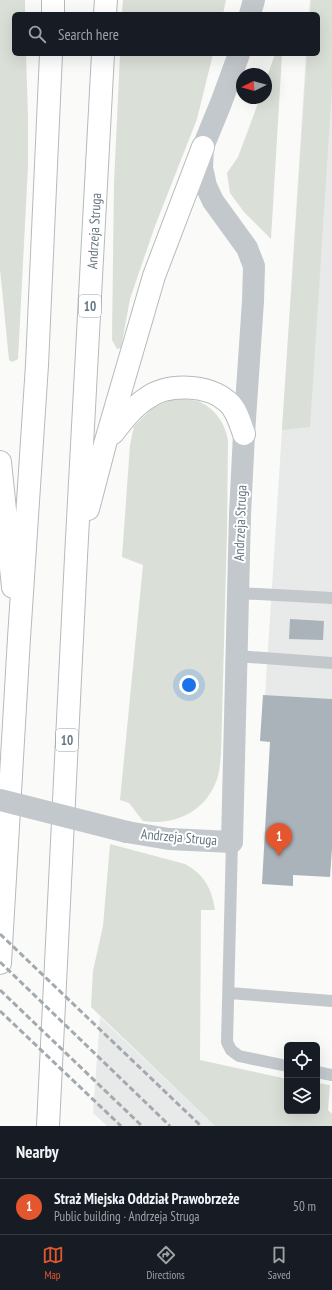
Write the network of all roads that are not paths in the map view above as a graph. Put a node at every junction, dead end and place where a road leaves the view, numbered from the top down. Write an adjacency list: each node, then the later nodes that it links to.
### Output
1 (53, 0): 4 (main road)
2 (106, 0): 5 (main road)
3 (254, 0): 6 (street)
4 (53, 12)
5 (105, 12)
6 (251, 12)
7 (51, 56): 17 (main road)
8 (103, 56): 14 (main road, Andrzeja Struga / 10)
9 (238, 56): 10 (street, Andrzeja Struga)
10 (203, 147): 11 (street, Andrzeja Struga); 12 (main road)
11 (244, 434): 12 (main road); 15 (street, Andrzeja Struga)
12 (105, 444): 14 (main road)
13 (0, 462): 17 (main road)
14 (76, 557): 28 (main road, Andrzeja Struga / 10)
15 (238, 593): 16 (lane); 18 (street, Andrzeja Struga)
16 (332, 598)
17 (19, 638): 22 (main road)
18 (236, 656): 19 (lane); 21 (street, Andrzeja Struga)
19 (332, 663)
20 (0, 800): 21 (street, Andrzeja Struga, bridge)
21 (232, 842): 23 (lane)
22 (0, 963)
23 (229, 993): 24 (lane); 25 (lane)
24 (332, 1001)
25 (284, 1065)
26 (320, 1072): 27 (lane)
27 (332, 1074)
28 (48, 1126)

